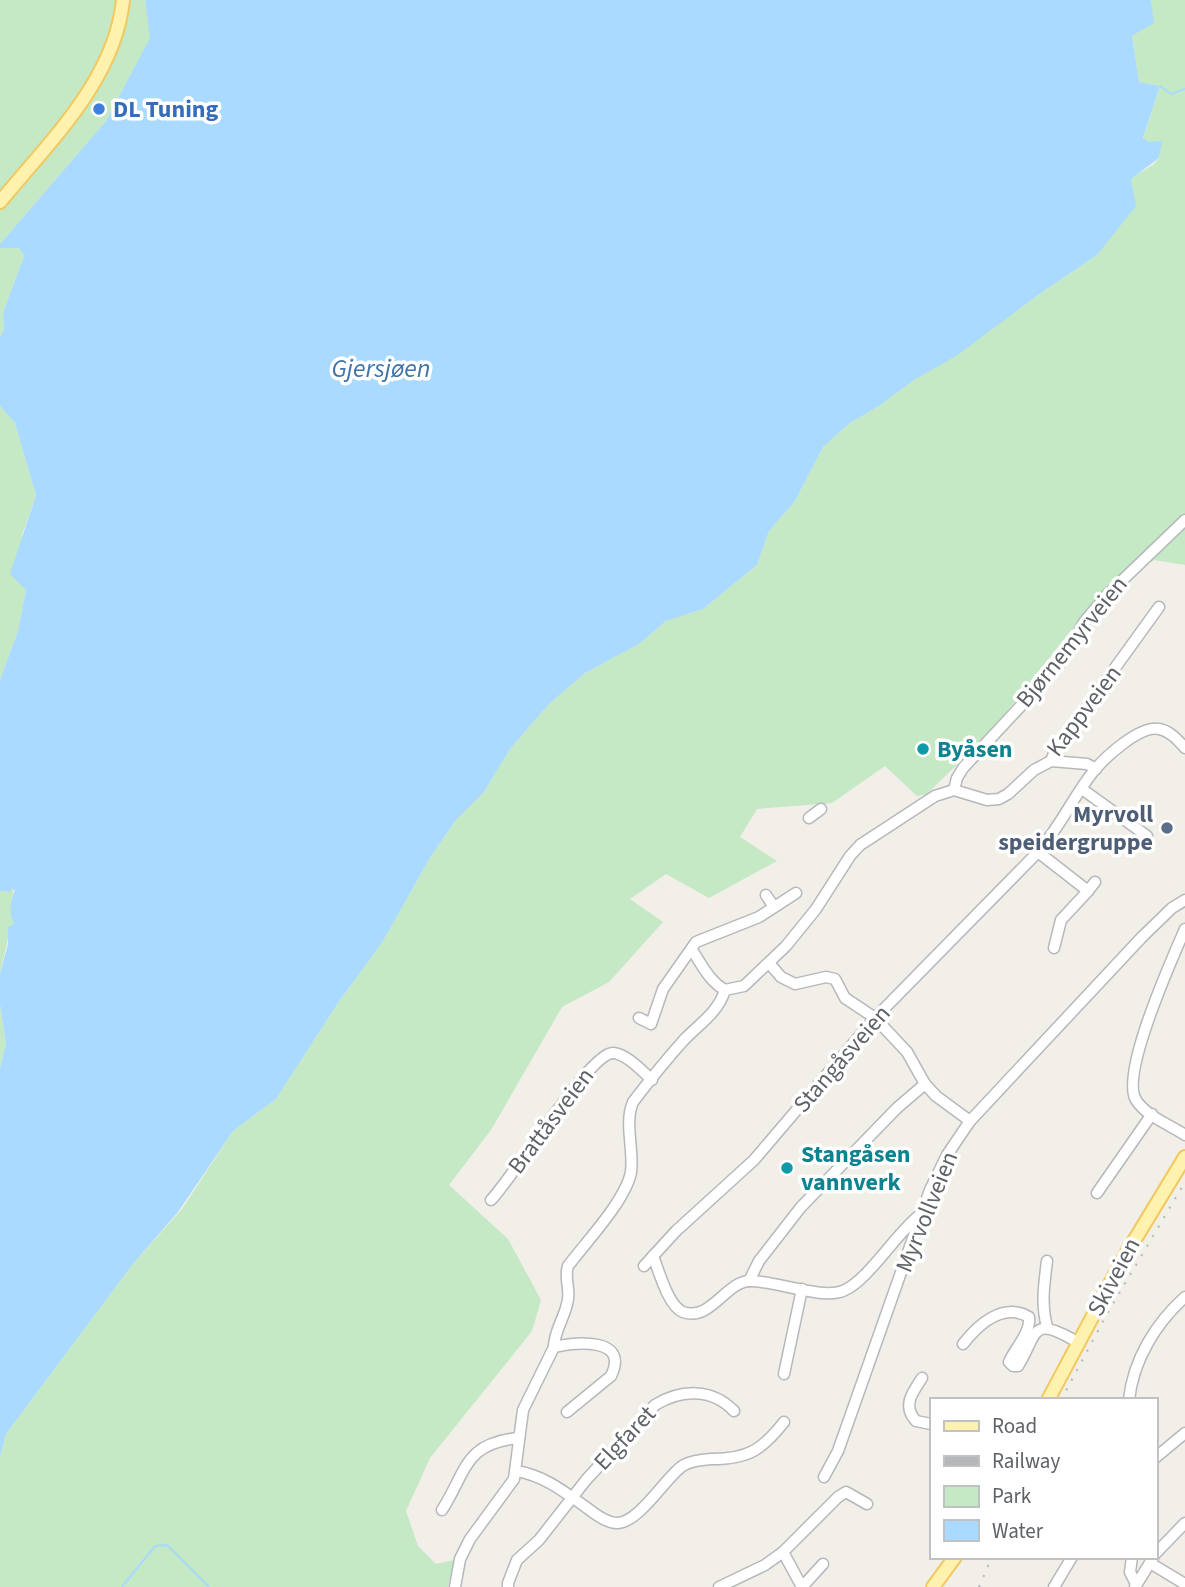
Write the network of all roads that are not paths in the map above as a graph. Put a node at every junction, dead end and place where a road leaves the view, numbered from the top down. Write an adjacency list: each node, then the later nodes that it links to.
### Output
1 (123, 0): 2 (main road)
2 (0, 201)
3 (1185, 520): 9 (street, Bjørnemyrveien)
4 (1159, 607): 6 (street, Kappveien)
5 (1185, 748): 7 (street, Stangåsveien)
6 (1051, 761): 7 (street); 9 (street, Kappveien)
7 (1096, 769): 8 (street, Stangåsveien)
8 (1082, 789): 12 (street); 13 (street, Stangåsveien)
9 (954, 790): 21 (street)
10 (821, 809): 11 (street)
11 (809, 818)
12 (1147, 835)
13 (1038, 852): 19 (street); 24 (street, Stangåsveien)
14 (796, 893): 17 (street)
15 (766, 895): 17 (street)
16 (1185, 900): 28 (street, Myrvollveien)
17 (774, 907): 20 (street)
18 (1185, 929): 27 (street)
19 (1054, 948)
20 (692, 950): 22 (street); 23 (street)
21 (769, 963): 22 (street); 24 (street)
22 (725, 990): 25 (street)
23 (639, 1018)
24 (875, 1018): 26 (street); 34 (street, Stangåsveien)
25 (652, 1080): 32 (street, Brattåsveien); 43 (street)
26 (925, 1084): 28 (street); 37 (street)
27 (1152, 1114): 29 (street); 31 (street)
28 (970, 1121): 33 (street, Myrvollveien)
29 (1185, 1135)
30 (1185, 1157): 47 (main road, Skiveien)
31 (1097, 1193)
32 (491, 1200)
33 (922, 1213): 38 (street); 56 (street, Myrvollveien)
34 (653, 1256): 36 (street, Stangåsveien); 37 (street)
35 (1047, 1261): 40 (street)
36 (644, 1266)
37 (749, 1281): 38 (street)
38 (802, 1289): 44 (street)
39 (1185, 1297): 48 (street)
40 (1047, 1327): 41 (street, Skiveien); 42 (street)
41 (1072, 1339)
42 (963, 1344)
43 (554, 1347): 49 (street); 53 (street)
44 (784, 1374)
45 (922, 1378): 50 (street)
46 (736, 1396): 57 (street, Elgfaret)
47 (1049, 1398)
48 (1130, 1398)
49 (567, 1412)
50 (930, 1424)
51 (778, 1425): 57 (street)
52 (1185, 1433): 54 (street)
53 (519, 1438): 55 (street); 59 (street)
54 (1157, 1456)
55 (516, 1471): 57 (street); 71 (street)
56 (824, 1477)
57 (573, 1497): 72 (street, Elgfaret)
58 (867, 1504): 61 (street)
59 (442, 1510)
60 (1185, 1523): 62 (street)
61 (783, 1552): 73 (street); 74 (street)
62 (1157, 1554)
63 (953, 1559): 75 (main road)
64 (1071, 1559): 76 (street)
65 (1132, 1559): 70 (street)
66 (1152, 1559): 70 (street)
67 (1154, 1559): 69 (street)
68 (823, 1564): 74 (street)
69 (1185, 1584)
70 (1136, 1585)
71 (455, 1587)
72 (508, 1587)
73 (719, 1587)
74 (802, 1587)
75 (933, 1587)
76 (1054, 1587)

